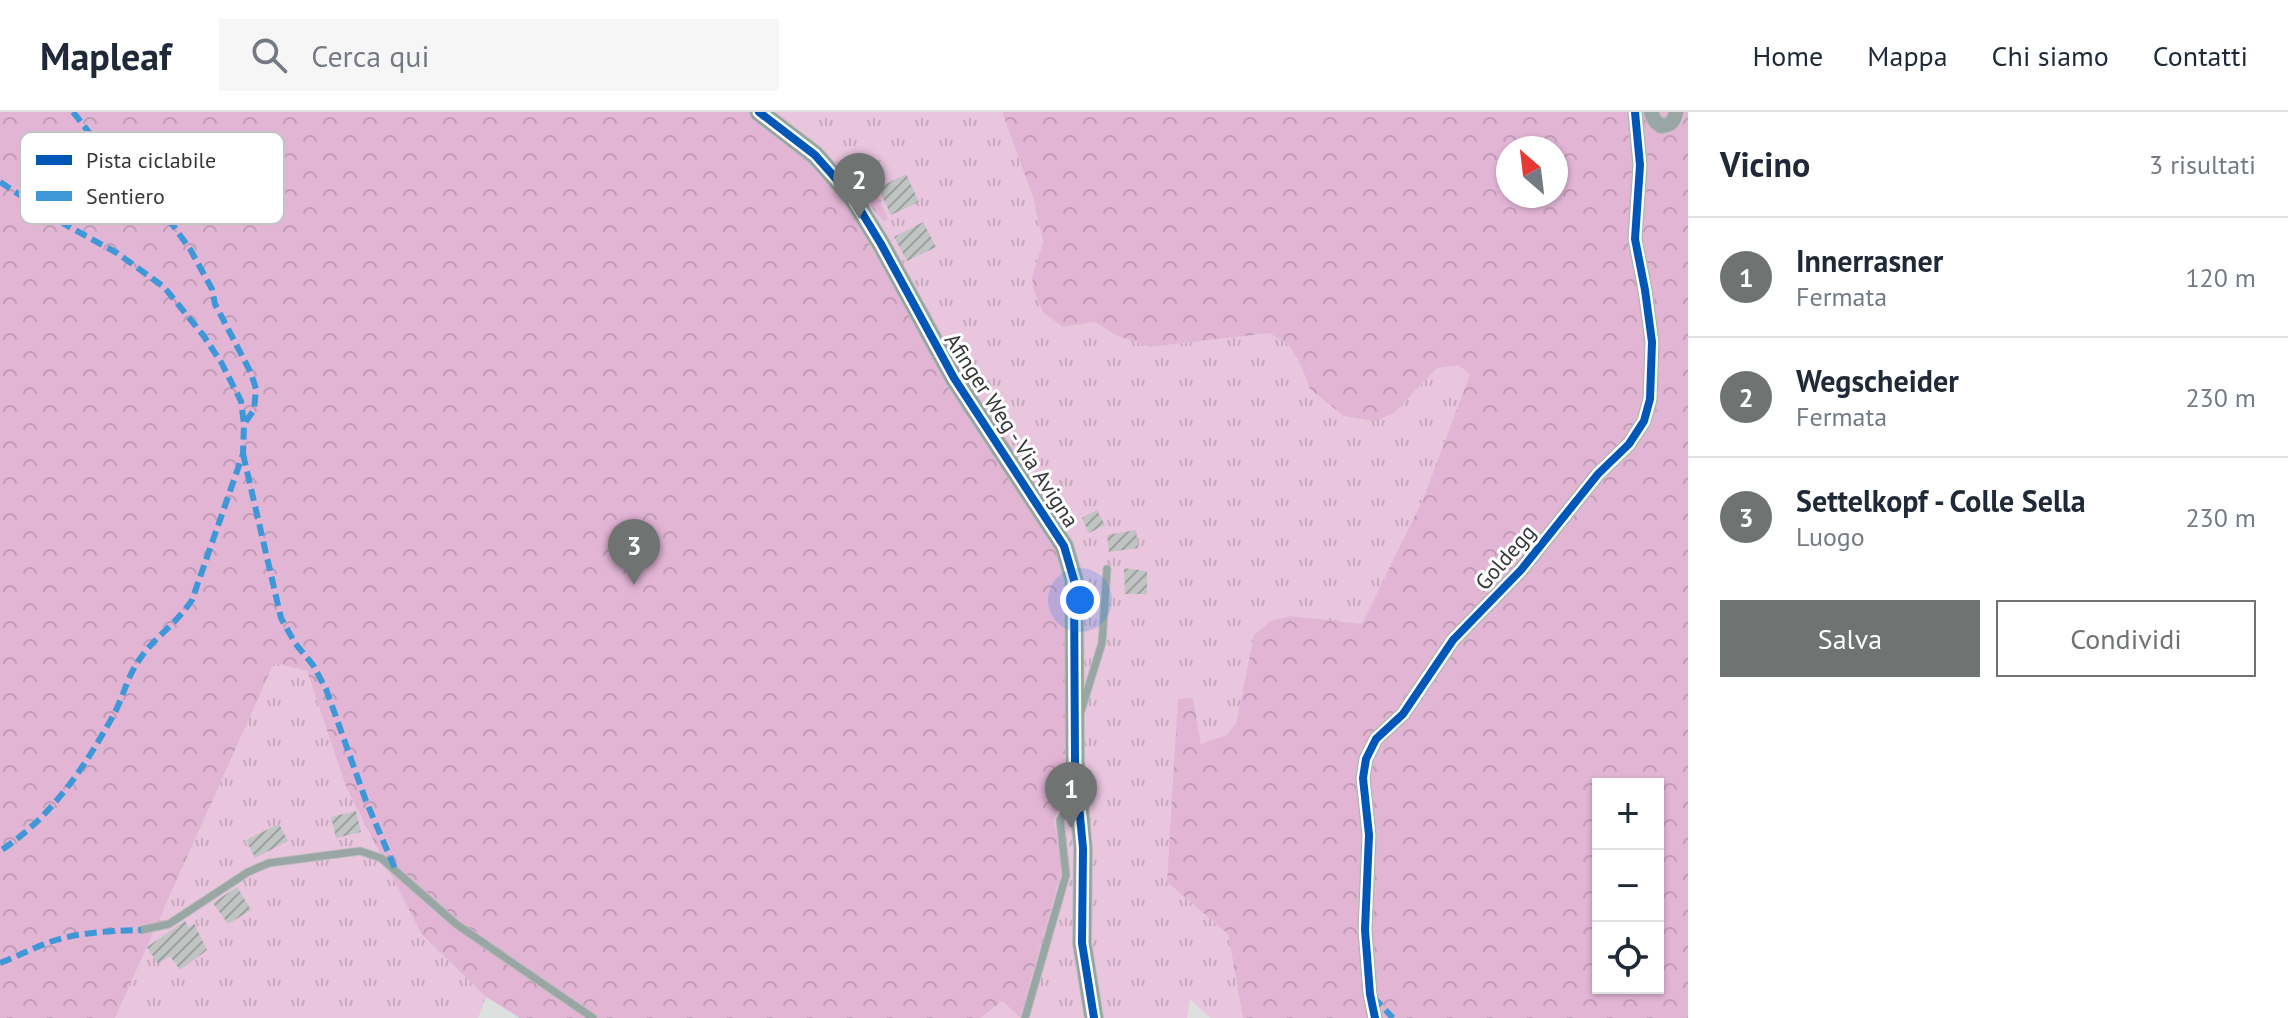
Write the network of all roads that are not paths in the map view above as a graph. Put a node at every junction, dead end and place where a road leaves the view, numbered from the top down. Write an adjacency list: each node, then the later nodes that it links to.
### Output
1 (759, 112): 6 (street, Afinger Weg - Via Avigna)
2 (1635, 112): 12 (street, Goldegg)
3 (1651, 112): 4 (street)
4 (1676, 112)
5 (1107, 569): 6 (lane)
6 (1074, 742): 7 (street, Afinger Weg - Via Avigna)
7 (1078, 808): 10 (lane); 11 (street, Afinger Weg - Via Avigna)
8 (141, 930): 9 (lane)
9 (593, 1018)
10 (1025, 1018)
11 (1094, 1018)
12 (1375, 1018)

